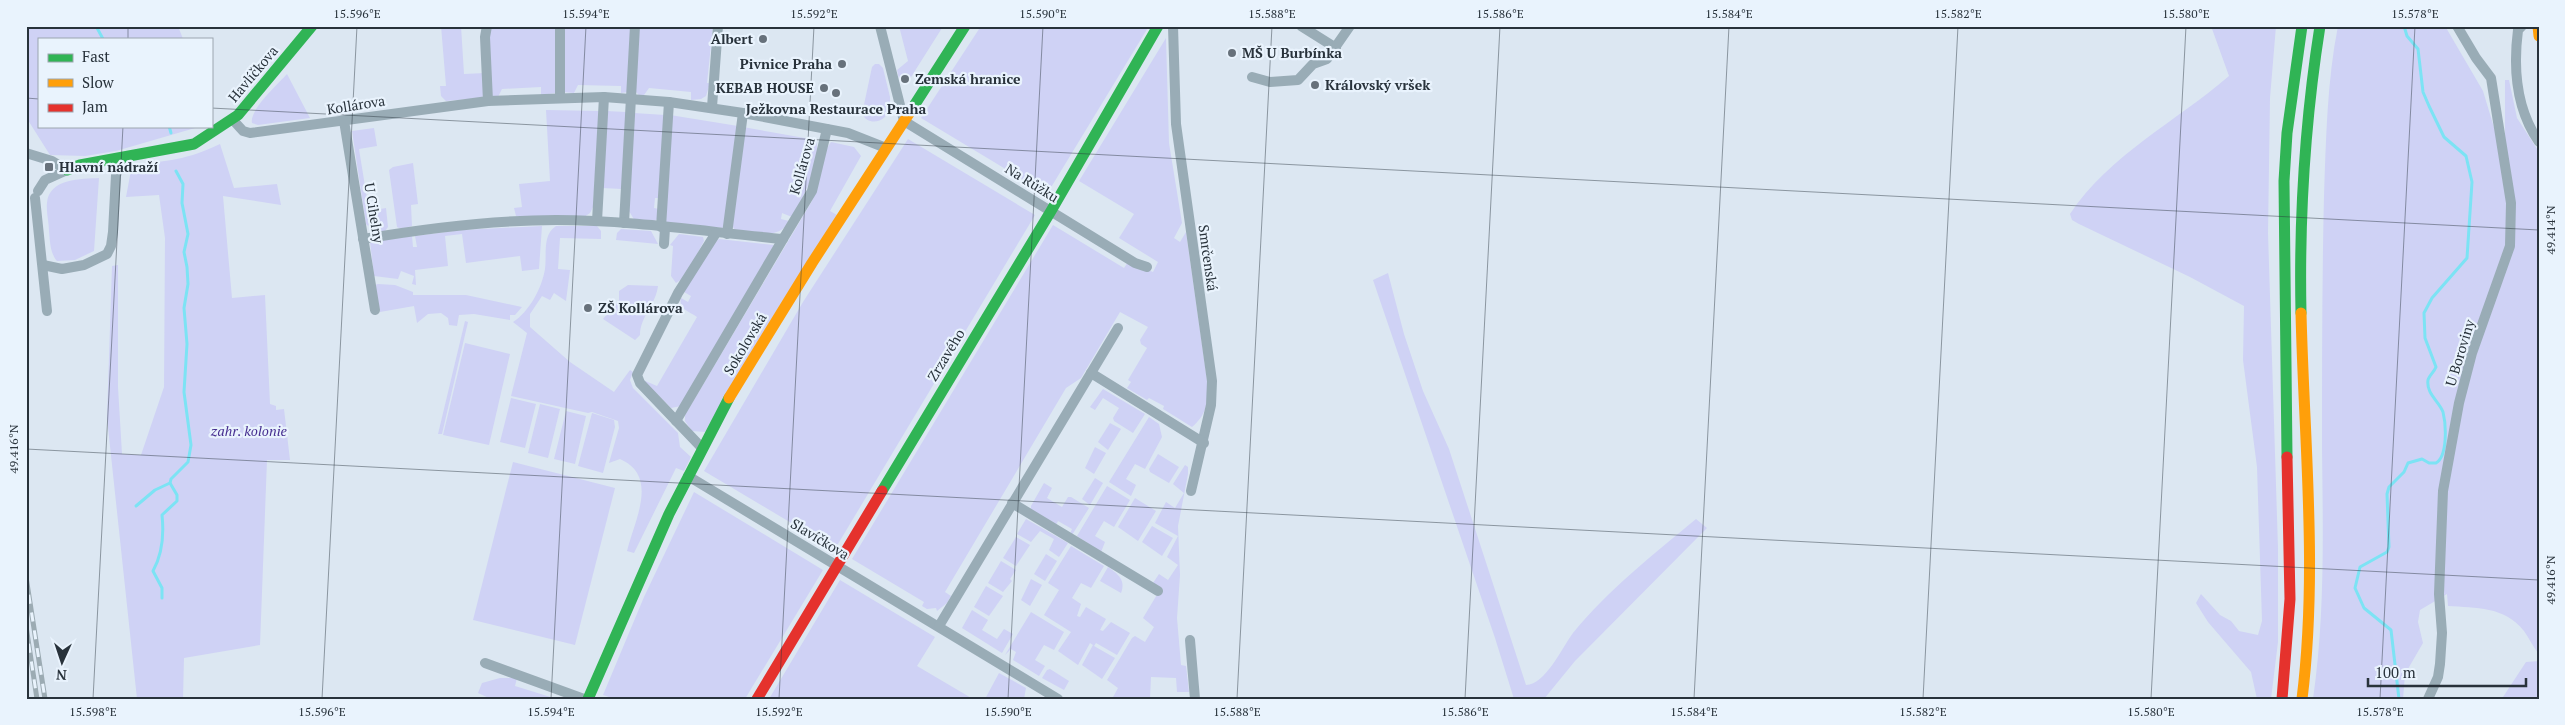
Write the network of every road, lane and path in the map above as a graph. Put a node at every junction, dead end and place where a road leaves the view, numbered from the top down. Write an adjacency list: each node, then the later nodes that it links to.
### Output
1 (312, 26): 17 (main road, Havlíčkova)
2 (487, 26): 24 (street)
3 (560, 26): 21 (street)
4 (635, 26): 23 (street)
5 (718, 26): 26 (street)
6 (880, 26): 29 (street)
7 (965, 26): 29 (main road, Sokolovská)
8 (1158, 26): 37 (main road, Zrzavého)
9 (1173, 26): 53 (street, Smrčenská)
10 (1300, 26): 19 (street)
11 (1350, 26): 19 (street)
12 (2302, 26): 68 (main road)
13 (2320, 26): 69 (main road)
14 (2457, 26): 70 (street, U Boroviny)
15 (2522, 26): 32 (street)
16 (2538, 26): 18 (main road)
17 (301, 31): 28 (main road, Havlíčkova)
18 (2539, 36)
19 (1336, 48): 20 (street)
20 (1252, 77)
21 (560, 98): 22 (street, Kollárova); 24 (street, Kollárova)
22 (604, 98): 23 (street, Kollárova); 38 (street)
23 (632, 99): 25 (street, Kollárova); 39 (street)
24 (488, 101): 30 (street, Kollárova)
25 (669, 102): 26 (street, Kollárova); 40 (street)
26 (712, 107): 27 (street, Kollárova)
27 (743, 113): 31 (street, Kollárova); 42 (street)
28 (233, 120): 30 (street, Kollárova); 35 (main road, Havlíčkova)
29 (904, 120): 33 (main road, Sokolovská); 37 (street, Na Růžku)
30 (344, 121): 43 (street, U Cihelny)
31 (827, 129): 33 (street, Kollárova); 44 (street, Kollárova)
32 (2539, 142)
33 (886, 148): 54 (main road, Sokolovská)
34 (26, 153): 36 (street)
35 (124, 157): 36 (main road, Havlíčkova); 46 (street)
36 (67, 170): 46 (street, Havlíčkova)
37 (1051, 211): 47 (street, Na Růžku); 58 (main road, Zrzavého)
38 (597, 221): 39 (street); 43 (street)
39 (624, 223): 40 (street)
40 (663, 228): 41 (street); 45 (street)
41 (716, 233): 42 (street); 52 (street)
42 (727, 234): 44 (street)
43 (364, 239): 48 (street, U Cihelny)
44 (783, 239): 52 (street, Sokolovská)
45 (664, 244)
46 (43, 264): 49 (street, Havlíčkova)
47 (1147, 267)
48 (375, 310)
49 (47, 311)
50 (1118, 328): 51 (street)
51 (1091, 373): 53 (street); 57 (street)
52 (676, 421): 54 (street)
53 (1204, 443): 56 (street, Smrčenská)
54 (702, 448): 55 (main road, Sokolovská)
55 (688, 476): 58 (street, Slavíčkova); 64 (main road, Sokolovská)
56 (1191, 491)
57 (1012, 503): 59 (street); 60 (street)
58 (836, 565): 60 (street, Slavíčkova); 65 (main road, Zrzavého)
59 (1158, 591)
60 (939, 626): 66 (street, Slavíčkova)
61 (1190, 640): 67 (street)
62 (485, 662): 63 (street)
63 (584, 699)
64 (588, 699)
65 (757, 699)
66 (1058, 699)
67 (1195, 699)
68 (2282, 699)
69 (2302, 699)
70 (2428, 699)

